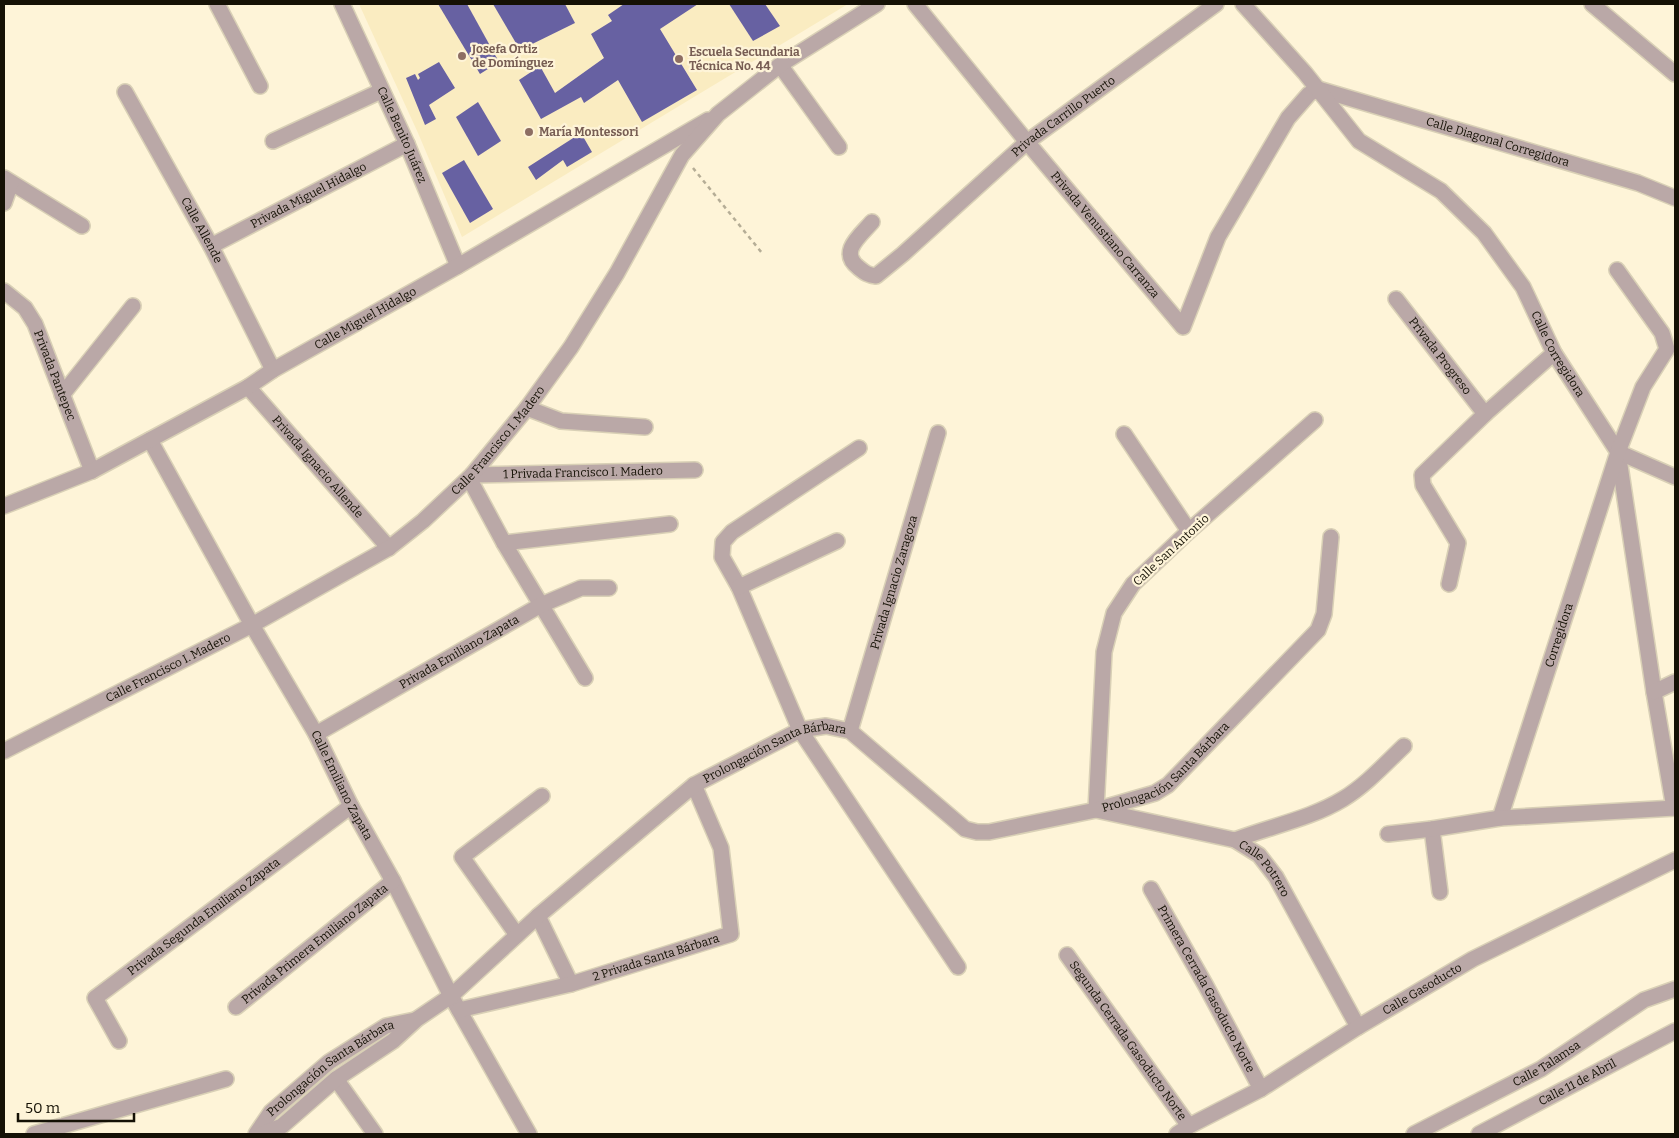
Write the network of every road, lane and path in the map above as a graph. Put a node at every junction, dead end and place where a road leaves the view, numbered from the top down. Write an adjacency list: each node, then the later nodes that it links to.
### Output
1 (217, 4): 10 (street)
2 (342, 4): 12 (street, Calle Benito Juárez)
3 (877, 4): 8 (street, Calle Francisco I. Madero)
4 (915, 4): 16 (street, Privada Venustiano Carranza)
5 (1216, 4): 16 (street, Privada Carrillo Puerto)
6 (1243, 4): 11 (street, Calle Corregidora)
7 (1592, 4): 9 (street)
8 (780, 65): 14 (street, Calle Francisco I. Madero); 18 (street)
9 (1675, 74)
10 (260, 86)
11 (1318, 89): 16 (street, Privada Venustiano Carranza); 21 (street, Calle Diagonal Corregidora); 32 (street, Calle Corregidora)
12 (381, 91): 15 (street); 17 (street, Calle Benito Juárez)
13 (125, 92): 25 (street, Calle Allende)
14 (718, 114): 19 (street, Calle Francisco I. Madero); 27 (street, Calle Miguel Hidalgo)
15 (273, 141)
16 (1027, 142): 23 (street, Privada Carrillo Puerto)
17 (407, 144): 25 (street, Privada Miguel Hidalgo); 27 (street, Calle Benito Juárez)
18 (839, 147)
19 (682, 155): 26 (path); 36 (street, Calle Francisco I. Madero)
20 (8, 180): 22 (street); 24 (street)
21 (1675, 198)
22 (4, 203)
23 (872, 222)
24 (82, 226)
25 (211, 246): 33 (street, Calle Allende)
26 (762, 253)
27 (458, 266): 33 (street, Calle Miguel Hidalgo)
28 (1617, 270): 44 (street, Corregidora)
29 (4, 291): 35 (street, Privada Pantepec)
30 (1396, 299): 37 (street, Privada Progreso)
31 (134, 306): 35 (street)
32 (1554, 353): 37 (street); 44 (street, Calle Corregidora)
33 (273, 370): 34 (street, Calle Miguel Hidalgo)
34 (248, 387): 42 (street, Calle Miguel Hidalgo); 55 (street, Privada Ignacio Allende)
35 (62, 395): 46 (street, Privada Pantepec)
36 (527, 408): 39 (street); 47 (street, Calle Francisco I. Madero)
37 (1485, 414): 56 (street)
38 (1315, 420): 51 (street, Calle San Antonio)
39 (645, 427)
40 (938, 433): 65 (street, Privada Ignacio Zaragoza)
41 (1124, 434): 51 (street)
42 (150, 440): 46 (street, Calle Miguel Hidalgo); 60 (street, Calle Emiliano Zapata)
43 (859, 448): 57 (street)
44 (1618, 452): 48 (street); 63 (street, Calle Corregidora); 74 (street, Corregidora)
45 (695, 470): 47 (street, 1 Privada Francisco I. Madero)
46 (92, 471): 49 (street, Calle Miguel Hidalgo)
47 (470, 476): 54 (street); 55 (street, Calle Francisco I. Madero)
48 (1675, 477)
49 (4, 506)
50 (670, 524): 54 (street)
51 (1189, 531): 73 (street, Calle San Antonio)
52 (1331, 536): 73 (street, Prolongación Santa Bárbara)
53 (837, 541): 57 (street)
54 (504, 543): 59 (street)
55 (388, 548): 60 (street, Calle Francisco I. Madero)
56 (1449, 584)
57 (739, 587): 64 (street)
58 (609, 588): 59 (street, Privada Emiliano Zapata)
59 (541, 605): 61 (street); 66 (street, Privada Emiliano Zapata)
60 (252, 625): 66 (street, Calle Emiliano Zapata); 68 (street, Calle Francisco I. Madero)
61 (585, 678)
62 (1675, 682): 63 (street)
63 (1654, 692): 72 (street, Calle Corregidora)
64 (800, 730): 65 (street, Prolongación Santa Bárbara); 69 (street, Prolongación Santa Bárbara); 85 (street)
65 (850, 731): 73 (street, Prolongación Santa Bárbara)
66 (316, 734): 71 (street, Calle Emiliano Zapata)
67 (1404, 746): 77 (street)
68 (4, 751)
69 (694, 785): 82 (street, Prolongación Santa Bárbara); 86 (street, 2 Privada Santa Bárbara)
70 (542, 796): 83 (street)
71 (351, 806): 79 (street, Calle Emiliano Zapata); 94 (street, Privada Segunda Emiliano Zapata)
72 (1675, 808): 74 (street)
73 (1096, 810): 77 (street, Calle Potrero)
74 (1500, 818): 75 (street)
75 (1432, 829): 76 (street); 81 (street)
76 (1388, 834)
77 (1235, 840): 92 (street, Calle Potrero)
78 (1675, 860): 92 (street, Calle Gasoducto)
79 (393, 880): 88 (street, Calle Emiliano Zapata); 89 (street, Privada Primera Emiliano Zapata)
80 (1151, 889): 97 (street, Primera Cerrada Gasoducto Norte)
81 (1440, 892)
82 (538, 916): 83 (street, Prolongación Santa Bárbara); 86 (street)
83 (517, 936): 88 (street, Prolongación Santa Bárbara)
84 (1067, 955): 98 (street, Segunda Cerrada Gasoducto Norte)
85 (958, 967)
86 (571, 984): 90 (street, 2 Privada Santa Bárbara)
87 (1675, 989): 104 (street, Calle Talamsa)
88 (451, 996): 90 (street, Calle Emiliano Zapata); 91 (street, Prolongación Santa Bárbara)
89 (236, 1007)
90 (459, 1010): 103 (street, Calle Emiliano Zapata)
91 (417, 1019): 95 (street, Prolongación Santa Bárbara); 100 (street, Prolongación Santa Bárbara)
92 (1358, 1027): 97 (street, Calle Gasoducto)
93 (1675, 1031): 105 (street, Calle 11 de Abril)
94 (119, 1042)
95 (336, 1078): 101 (street, Prolongación Santa Bárbara); 102 (street)
96 (226, 1079): 99 (street)
97 (1261, 1089): 98 (street, Calle Gasoducto)
98 (1183, 1130)
99 (34, 1134)
100 (256, 1134)
101 (262, 1134)
102 (375, 1134)
103 (529, 1134)
104 (1414, 1134)
105 (1479, 1134)

